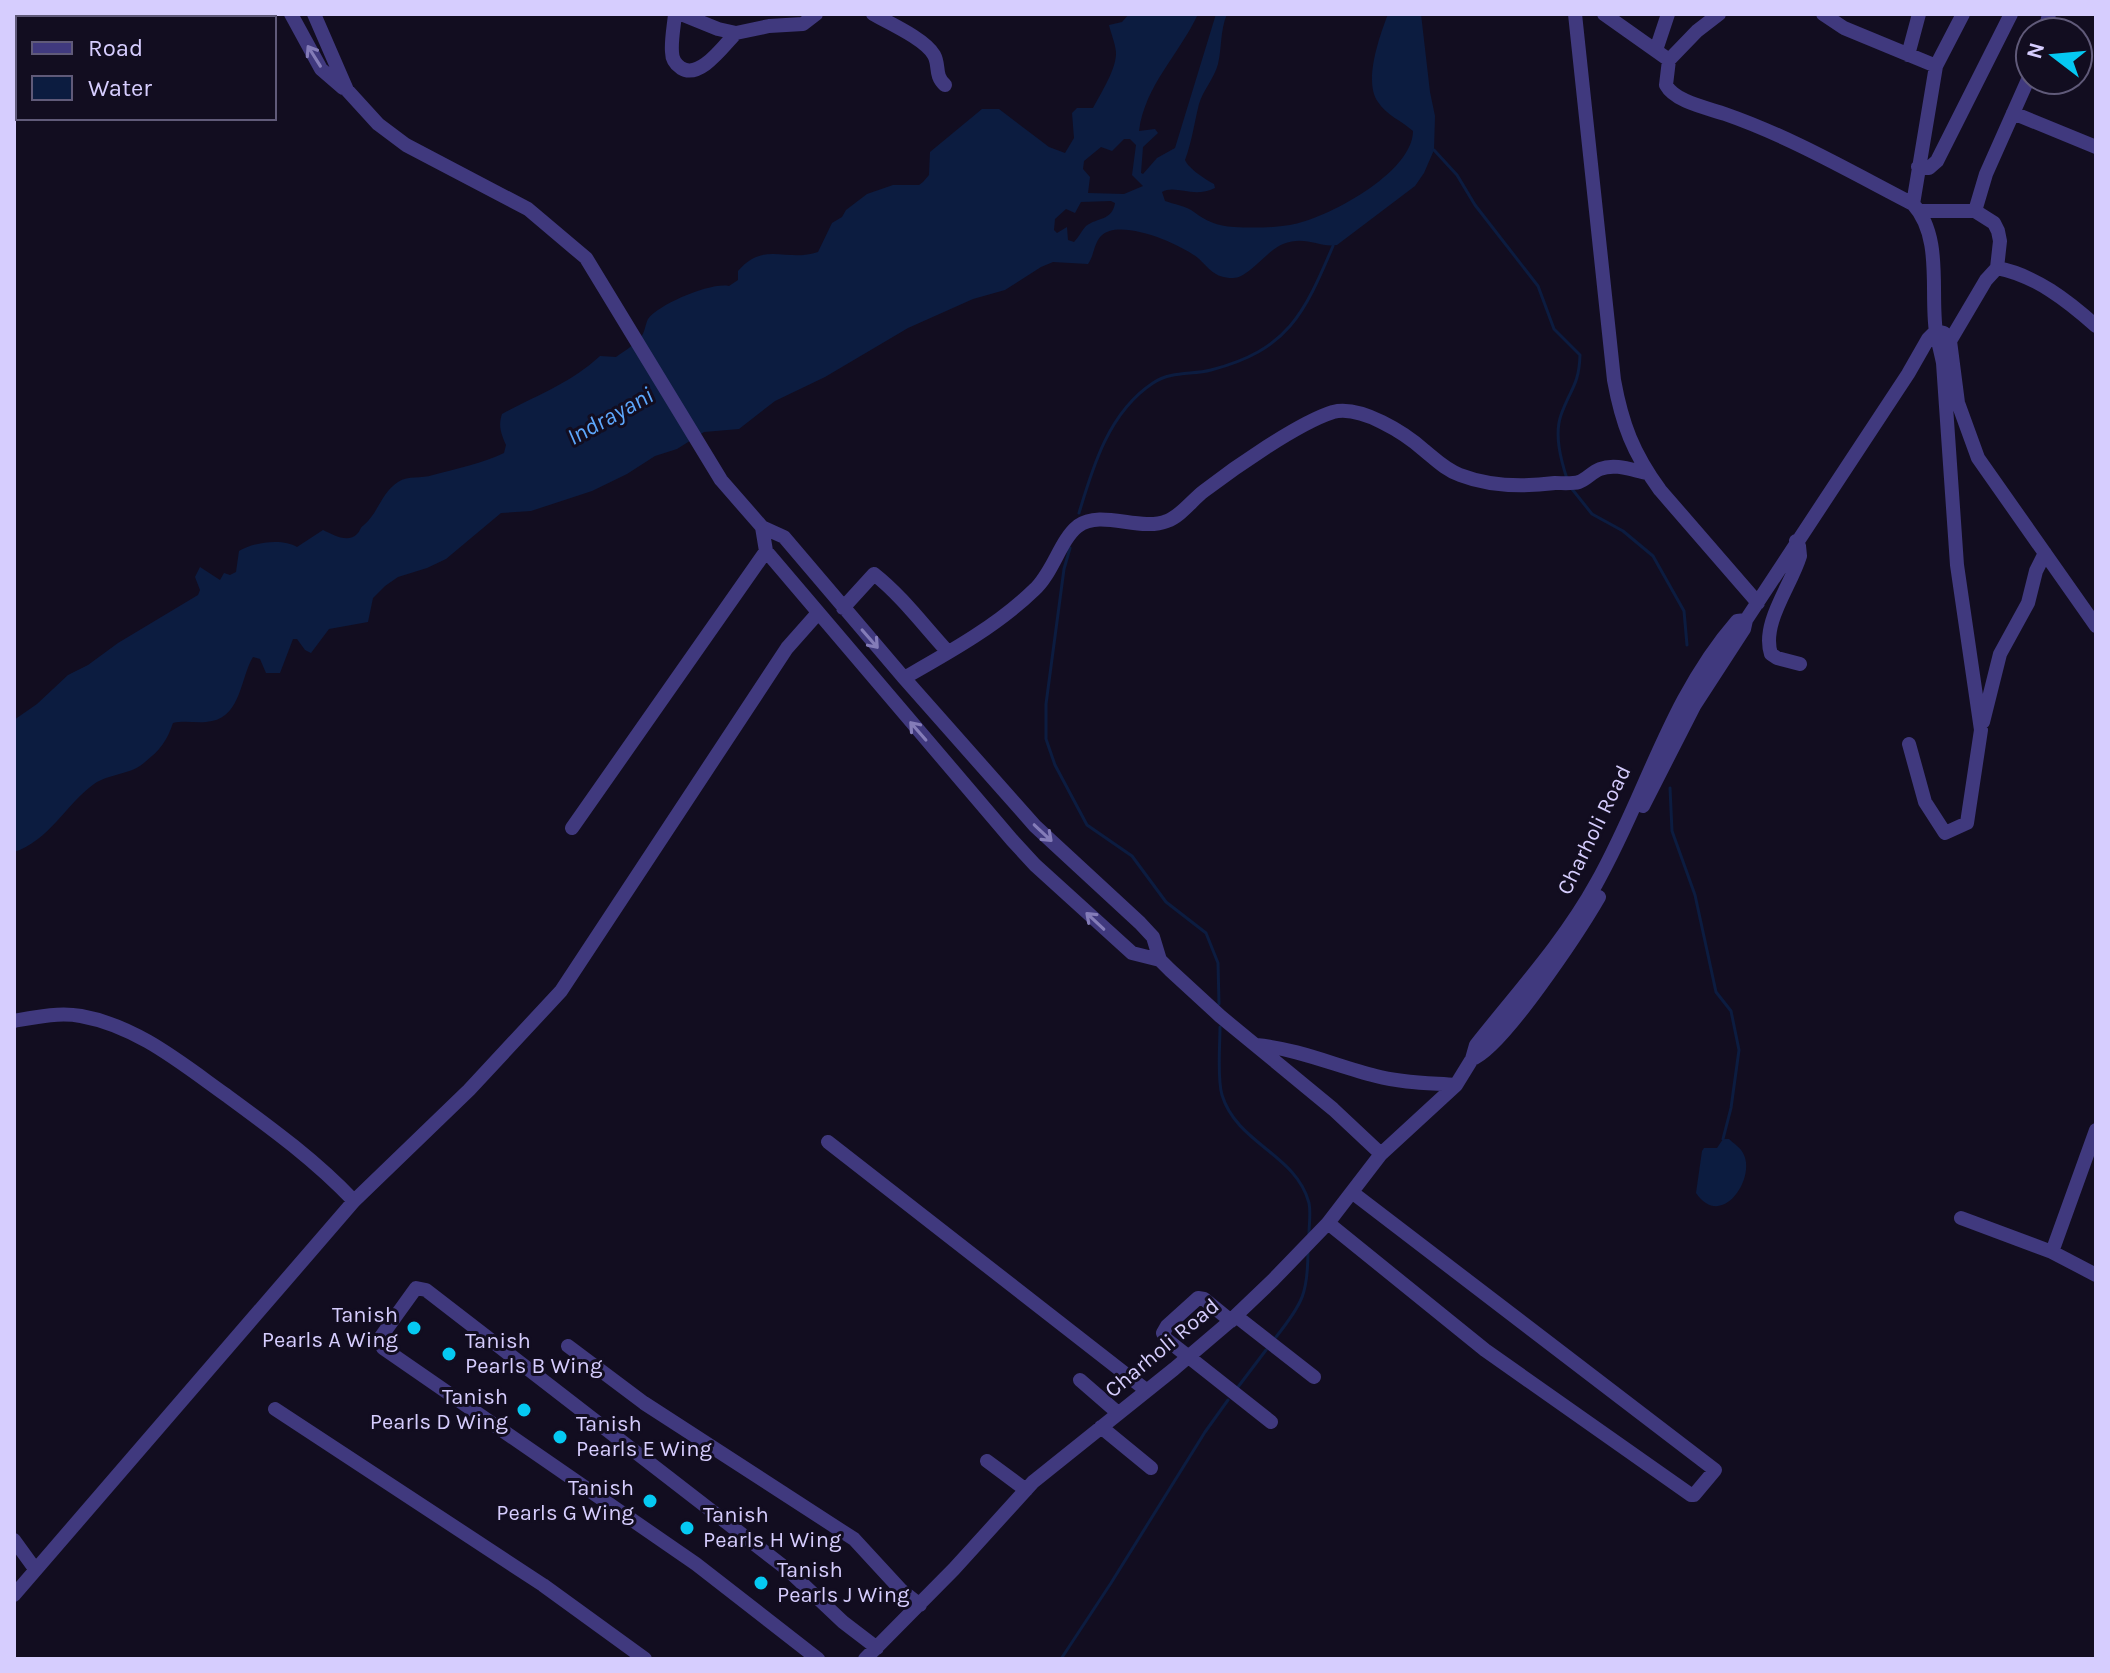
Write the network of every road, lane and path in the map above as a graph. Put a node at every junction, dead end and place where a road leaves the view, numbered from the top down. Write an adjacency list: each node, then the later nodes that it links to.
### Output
1 (291, 14): 21 (street, one-way to 1)
2 (314, 14): 21 (street)
3 (675, 14): 15 (street)
4 (681, 14): 15 (street)
5 (816, 14): 15 (street)
6 (873, 14): 20 (street)
7 (1575, 14): 32 (street)
8 (1604, 14): 16 (street)
9 (1668, 14): 16 (street)
10 (1719, 14): 18 (street)
11 (1823, 14): 17 (street)
12 (1919, 14): 17 (street)
13 (1963, 14): 19 (street)
14 (2011, 14): 25 (street)
15 (736, 33)
16 (1656, 50): 18 (street)
17 (1908, 55): 19 (street)
18 (1669, 60): 26 (street)
19 (1936, 66): 25 (street)
20 (945, 85)
21 (347, 90): 33 (street)
22 (2021, 96): 23 (street)
23 (2013, 113): 24 (street); 27 (street)
24 (2096, 147)
25 (1918, 167): 26 (street)
26 (1916, 207): 27 (street); 30 (street)
27 (1975, 211): 28 (street)
28 (1997, 268): 29 (street); 31 (street)
29 (2096, 326)
30 (1936, 331): 31 (street); 34 (street, Charholi Road); 44 (street)
31 (1950, 341): 36 (street)
32 (1647, 473): 37 (street); 41 (street)
33 (762, 527): 35 (street); 38 (street)
34 (1796, 541): 37 (street, Charholi Road); 42 (street)
35 (766, 551): 39 (street); 46 (street)
36 (2045, 553): 40 (street); 44 (street)
37 (1758, 603): 50 (street, Charholi Road)
38 (843, 608): 41 (street); 43 (street, one-way to 43)
39 (818, 613): 47 (street, one-way to 39); 55 (street)
40 (2096, 626)
41 (948, 652): 43 (street)
42 (1800, 664)
43 (904, 678): 47 (street, one-way to 47)
44 (1981, 730): 45 (street)
45 (1909, 744)
46 (572, 828)
47 (1160, 960): 49 (street)
48 (14, 1021): 55 (street)
49 (1256, 1045): 50 (street); 53 (street)
50 (1456, 1085): 53 (street, Charholi Road)
51 (2096, 1130): 58 (street)
52 (828, 1142): 65 (street)
53 (1381, 1154): 54 (street, Charholi Road)
54 (1353, 1193): 57 (street, Charholi Road); 57 (street)
55 (354, 1201): 74 (street)
56 (1961, 1218): 58 (street)
57 (1328, 1223): 60 (street, Charholi Road)
58 (2052, 1252): 59 (street)
59 (2096, 1275)
60 (1234, 1318): 62 (street, Charholi Road); 62 (street); 63 (street)
61 (568, 1346): 76 (street)
62 (1188, 1357): 65 (street, Charholi Road); 68 (street)
63 (1314, 1377)
64 (1080, 1380): 67 (street)
65 (1146, 1390): 67 (street, Charholi Road)
66 (275, 1409): 78 (street)
67 (1118, 1413): 69 (street, Charholi Road)
68 (1271, 1422)
69 (1101, 1427): 71 (street); 72 (street, Charholi Road)
70 (987, 1461): 72 (street)
71 (1151, 1468)
72 (1026, 1490): 76 (street, Charholi Road)
73 (14, 1540): 74 (street)
74 (35, 1569): 75 (street)
75 (14, 1595)
76 (920, 1605): 77 (street, Charholi Road)
77 (877, 1648): 79 (street); 80 (street, Charholi Road)
78 (645, 1659)
79 (818, 1659)
80 (865, 1659)

